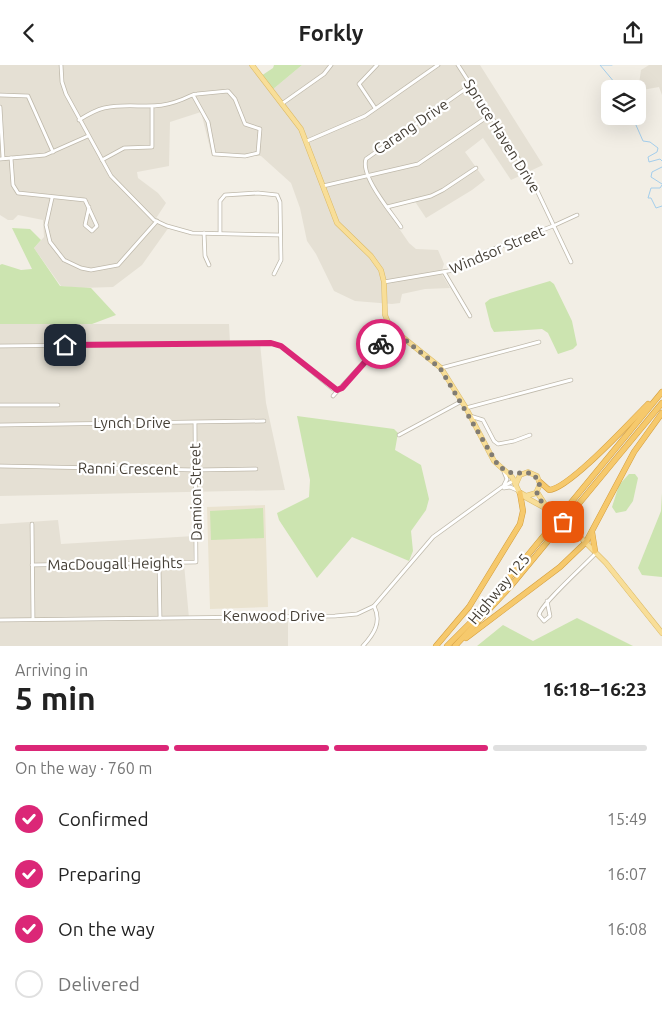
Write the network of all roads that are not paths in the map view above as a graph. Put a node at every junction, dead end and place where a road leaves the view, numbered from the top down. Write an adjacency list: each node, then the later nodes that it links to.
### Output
1 (61, 65): 15 (street)
2 (252, 65): 10 (main road)
3 (331, 65): 10 (street)
4 (377, 65): 13 (street)
5 (438, 65): 13 (street)
6 (458, 65): 7 (street, Spruce Haven Drive)
7 (471, 85): 14 (street, Spruce Haven Drive); 23 (street, Carang Drive)
8 (0, 95): 18 (street)
9 (193, 95): 9 (street); 12 (street)
10 (283, 103): 17 (main road)
11 (0, 107): 19 (street)
12 (152, 108): 15 (street); 21 (street)
13 (376, 108): 17 (street)
14 (490, 115): 23 (street); 30 (street, Spruce Haven Drive)
15 (79, 120): 16 (street)
16 (88, 136): 18 (street); 21 (street)
17 (307, 141): 24 (main road)
18 (53, 152): 20 (street)
19 (1, 158): 20 (street)
20 (12, 158): 25 (street)
21 (102, 160): 29 (street)
22 (476, 168): 27 (street)
23 (367, 176): 24 (street); 27 (street)
24 (323, 186): 39 (main road)
25 (52, 198): 26 (street); 29 (street)
26 (89, 207): 26 (street)
27 (387, 207): 31 (street)
28 (577, 215): 30 (street, Windsor Street)
29 (157, 221): 32 (street)
30 (554, 226): 35 (street, Spruce Haven Drive); 37 (street, Windsor Street)
31 (401, 227)
32 (204, 233): 33 (street); 36 (street)
33 (220, 233): 34 (street); 34 (street)
34 (280, 235): 38 (street)
35 (571, 262)
36 (209, 265)
37 (444, 272): 39 (street, Windsor Street); 40 (street)
38 (274, 274)
39 (384, 283): 41 (main road)
40 (470, 316)
41 (393, 330): 44 (main road); 46 (street)
42 (539, 342): 44 (street)
43 (0, 346): 46 (street)
44 (440, 368): 49 (main road)
45 (571, 380): 53 (street)
46 (338, 390): 48 (street)
47 (662, 391): 67 (highway); 88 (highway, Highway 125)
48 (333, 396)
49 (462, 401): 53 (main road); 59 (street)
50 (662, 403): 89 (highway, Highway 125)
51 (0, 405): 52 (street)
52 (58, 405)
53 (466, 408): 55 (main road)
54 (662, 413): 73 (highway)
55 (470, 415): 60 (street); 63 (main road)
56 (264, 421): 57 (street, Lynch Drive)
57 (195, 423): 58 (street, Lynch Drive); 64 (street, Damion Street)
58 (0, 425)
59 (399, 435)
60 (530, 435)
61 (0, 466): 64 (street, Ranni Crescent)
62 (256, 469): 64 (street, Ranni Crescent)
63 (501, 469): 65 (main road); 66 (main road); 68 (street)
64 (196, 470): 77 (street, Damion Street)
65 (526, 472): 66 (main road); 67 (main road)
66 (516, 481): 68 (street, Kenwood Drive); 70 (main road)
67 (540, 482): 69 (main road)
68 (500, 488): 70 (street); 81 (street, Kenwood Drive)
69 (537, 492): 70 (main road); 71 (main road)
70 (520, 493): 71 (main road); 87 (highway)
71 (552, 512): 74 (main road, bridge)
72 (32, 524): 79 (street)
73 (592, 531): 74 (highway); 76 (highway)
74 (586, 542): 75 (highway); 76 (main road)
75 (580, 549): 76 (highway); 89 (highway)
76 (595, 552): 80 (street); 85 (main road)
77 (197, 561): 78 (street, MacDougall Heights)
78 (159, 564): 79 (street, MacDougall Heights); 82 (street)
79 (32, 565): 83 (street)
80 (547, 601): 80 (street)
81 (374, 606): 82 (street, Kenwood Drive); 86 (street)
82 (160, 617): 83 (street, Kenwood Drive)
83 (33, 619): 84 (street, Kenwood Drive)
84 (0, 620)
85 (662, 633)
86 (363, 646)
87 (436, 646)
88 (447, 646)
89 (455, 646)

